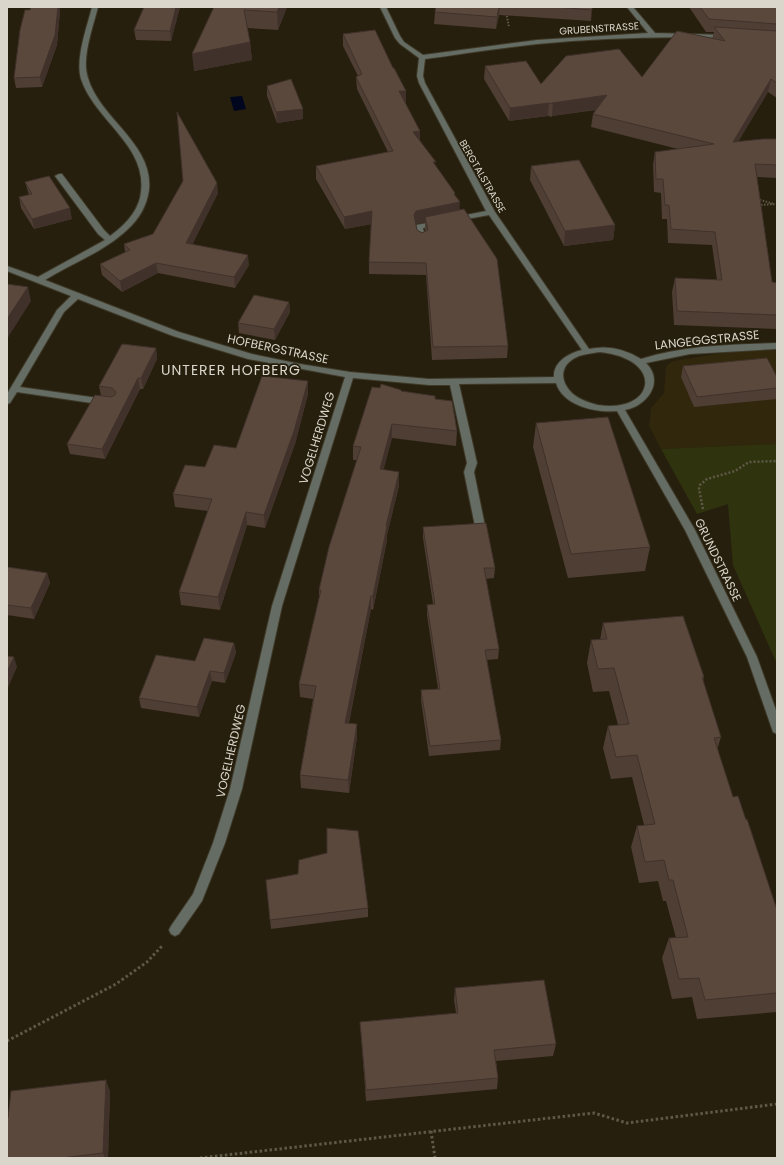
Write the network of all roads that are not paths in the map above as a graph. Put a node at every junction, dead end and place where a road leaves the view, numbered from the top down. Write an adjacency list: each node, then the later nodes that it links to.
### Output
1 (95, 7): 9 (street)
2 (383, 7): 6 (street)
3 (630, 7): 4 (street)
4 (653, 35): 5 (street, GRUBENSTRASSE); 6 (street, GRUBENSTRASSE)
5 (730, 37)
6 (422, 57): 8 (street, BERGTALSTRASSE)
7 (59, 176): 9 (street)
8 (491, 212): 10 (street); 15 (street, BERGTALSTRASSE)
9 (110, 240): 12 (street)
10 (422, 242)
11 (7, 268): 12 (street, HOFBERGSTRASSE)
12 (40, 280): 13 (street, HOFBERGSTRASSE)
13 (77, 295): 17 (street, HOFBERGSTRASSE); 20 (street)
14 (777, 346): 16 (street, LANGEGGSTRASSE)
15 (586, 350): 16 (street); 18 (street)
16 (640, 362): 23 (street)
17 (350, 375): 19 (street, HOFBERGSTRASSE); 26 (street, VOGELHERDWEG)
18 (558, 380): 19 (street, HOFBERGSTRASSE); 23 (street)
19 (454, 383): 24 (street)
20 (14, 389): 21 (street); 22 (street)
21 (7, 401)
22 (113, 403)
23 (620, 409): 25 (street, GRUNDSTRASSE)
24 (480, 526)
25 (777, 729)
26 (175, 930)

